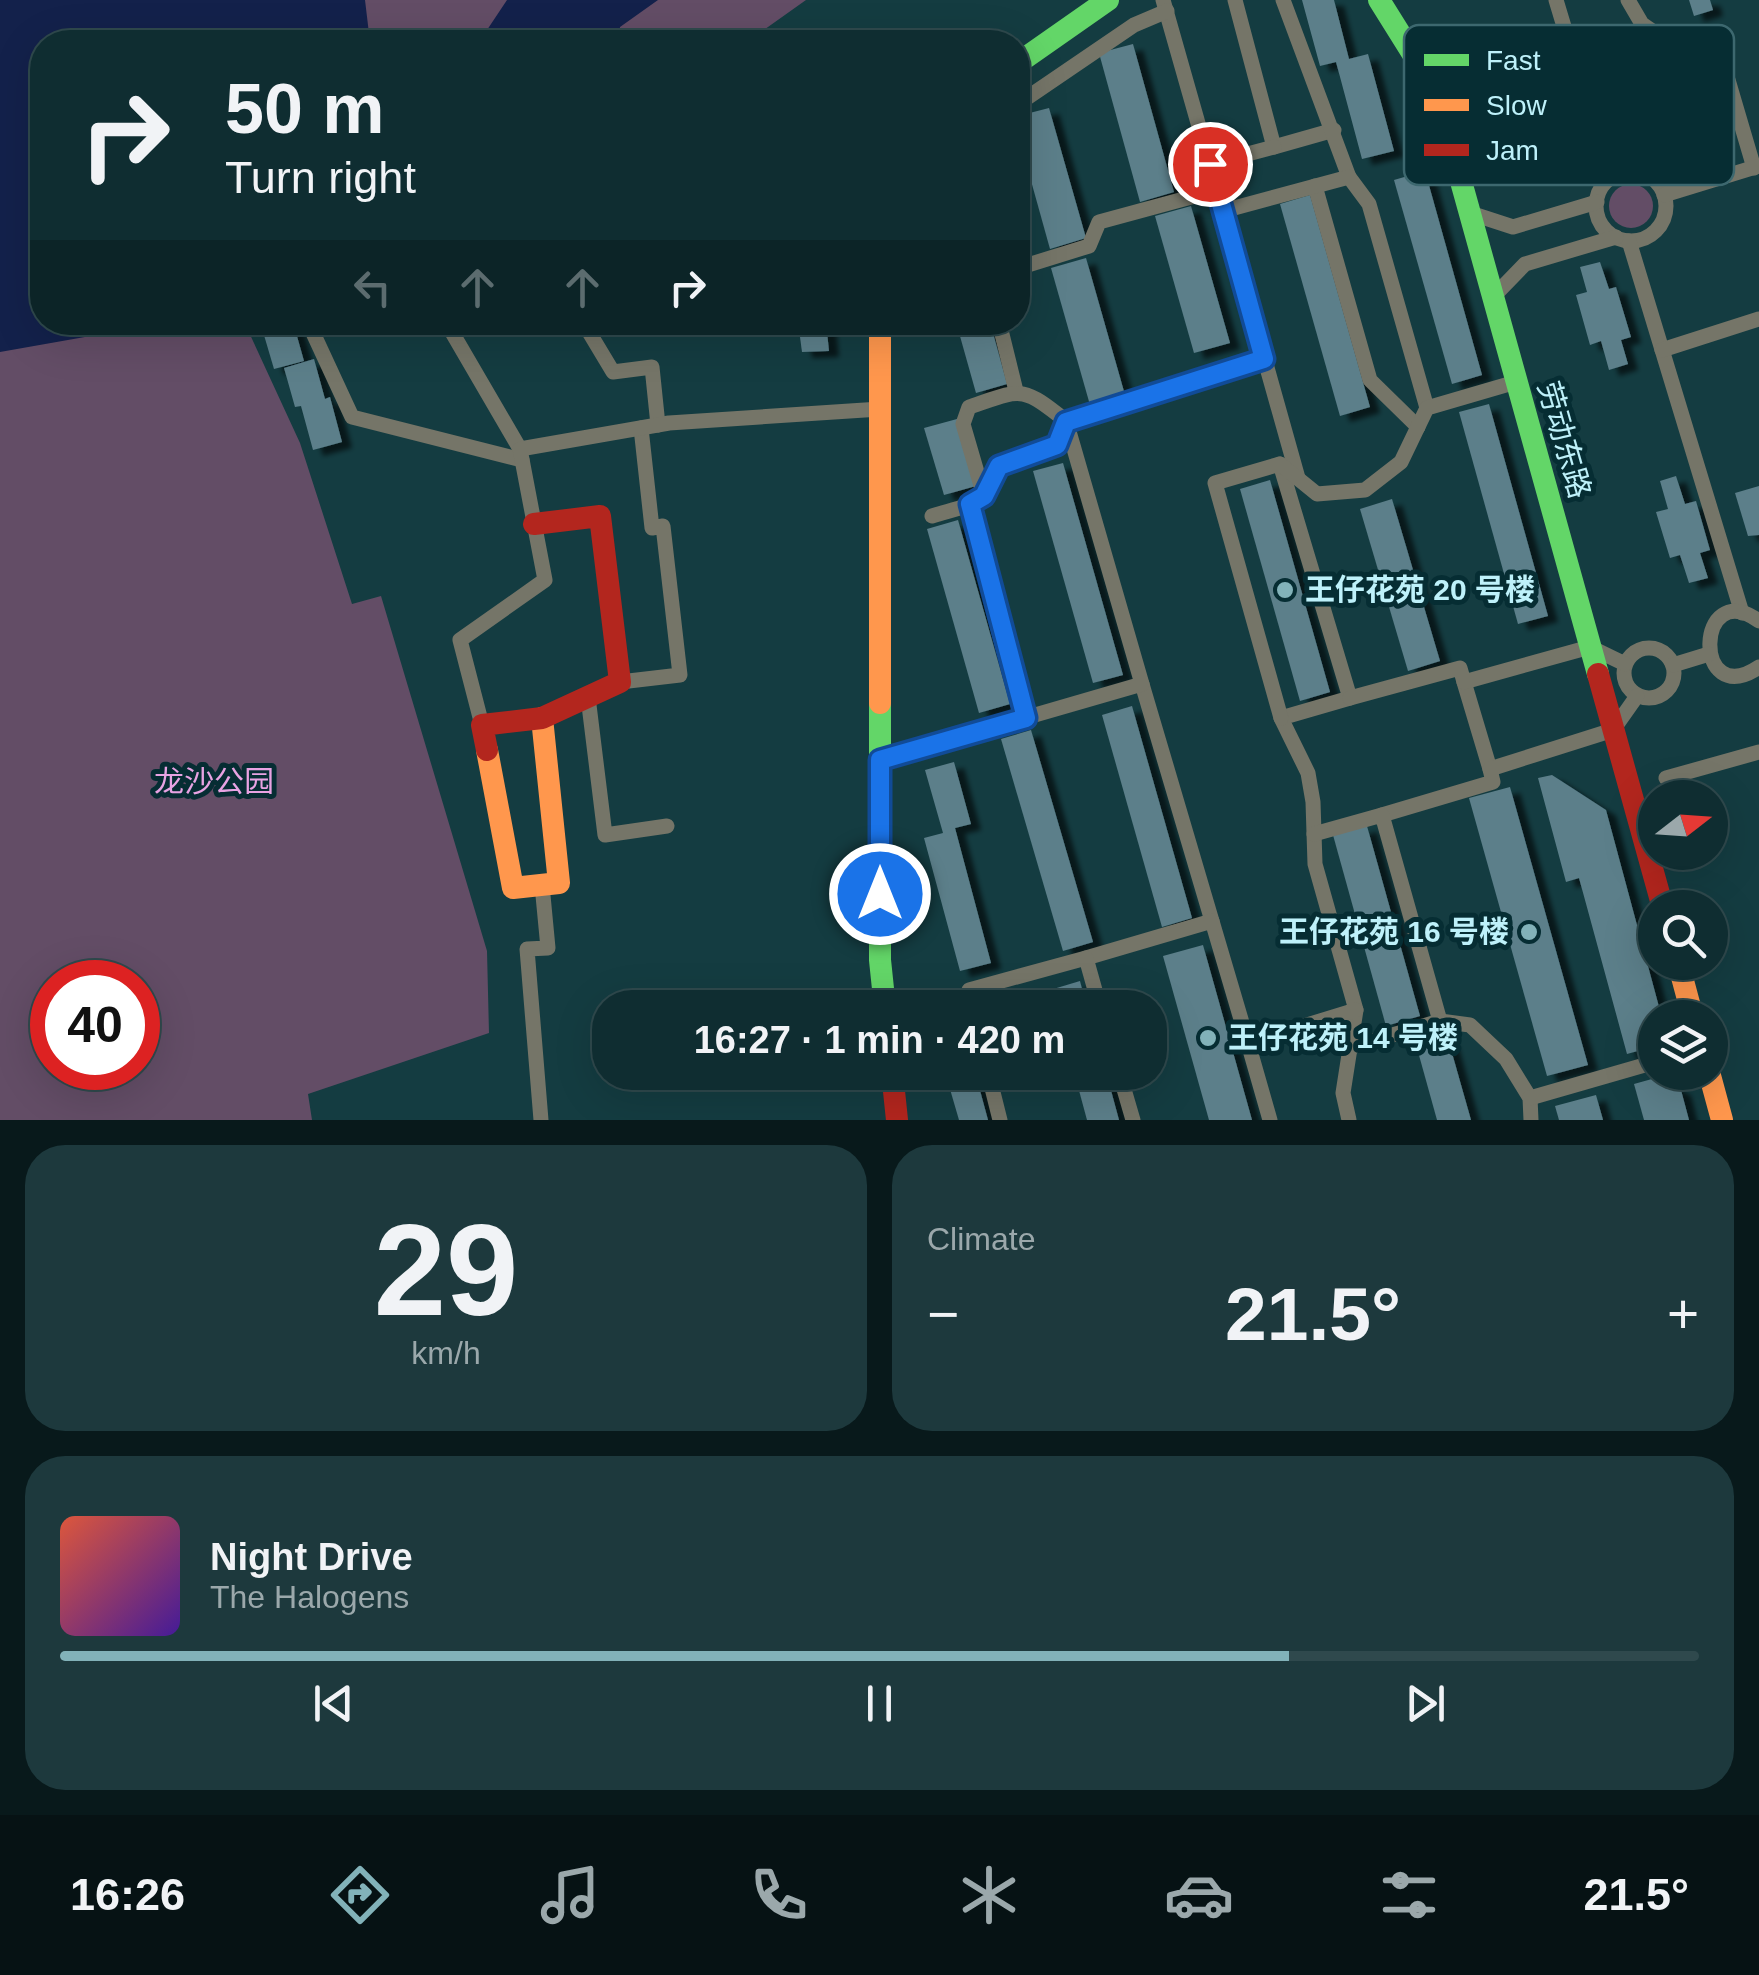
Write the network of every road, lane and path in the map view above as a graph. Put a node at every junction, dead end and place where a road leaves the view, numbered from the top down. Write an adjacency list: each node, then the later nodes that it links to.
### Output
1 (1108, 0): 11 (street)
2 (1235, 0): 15 (street)
3 (1282, 0): 14 (street)
4 (1380, 0): 10 (street, 劳动东路)
5 (1556, 0): 8 (street)
6 (1628, 0): 9 (street)
7 (1165, 5): 12 (street); 16 (street)
8 (1564, 25)
9 (1643, 25)
10 (1404, 39)
11 (1030, 55)
12 (1030, 96)
13 (1734, 97): 17 (street)
14 (1334, 130): 15 (street); 18 (street)
15 (1274, 146): 16 (street)
16 (1210, 164): 24 (street)
17 (1756, 167)
18 (1348, 177): 23 (street); 42 (street)
19 (1462, 185): 28 (street, 劳动东路)
20 (1607, 185): 26 (street)
21 (1659, 185): 25 (street)
22 (1697, 185): 25 (street)
23 (1316, 186): 27 (street); 46 (street)
24 (1217, 190): 27 (street); 30 (street)
25 (1664, 195): 29 (street)
26 (1597, 202): 28 (street); 29 (street)
27 (1223, 210): 39 (street)
28 (1470, 214): 31 (street, 劳动东路)
29 (1622, 239): 31 (street); 38 (street)
30 (1030, 264)
31 (1493, 298): 40 (street, 劳动东路)
32 (1759, 319): 38 (street)
33 (314, 335): 48 (street)
34 (453, 335): 48 (street)
35 (591, 335): 45 (street)
36 (880, 335): 43 (street)
37 (1001, 335): 41 (street)
38 (1662, 350): 54 (street)
39 (1264, 359): 44 (street); 50 (street)
40 (1516, 382): 42 (street); 55 (street, 劳动东路)
41 (1016, 391): 44 (street); 51 (street)
42 (1427, 408): 46 (street)
43 (880, 410): 45 (street); 72 (street)
44 (1066, 422): 51 (street); 62 (street)
45 (658, 425): 47 (street)
46 (1418, 427): 50 (street)
47 (640, 428): 48 (street); 60 (street)
48 (521, 454): 53 (street)
49 (1280, 464): 50 (street); 65 (street); 68 (street)
50 (1298, 478)
51 (977, 500): 52 (street); 67 (street)
52 (932, 516)
53 (534, 524): 60 (street); 69 (street)
54 (1754, 616): 56 (street)
55 (1590, 647): 57 (street); 61 (street); 70 (street, 劳动东路)
56 (1710, 654): 58 (street); 59 (street)
57 (1626, 664): 58 (street); 63 (street)
58 (1673, 665): 63 (street)
59 (1759, 668)
60 (620, 682): 64 (street)
61 (1464, 682): 65 (street); 73 (street)
62 (1142, 684): 67 (street); 80 (street)
63 (1638, 696): 70 (street)
64 (588, 697): 66 (street); 76 (street)
65 (1350, 698): 68 (street)
66 (542, 718): 69 (street); 78 (street)
67 (1026, 718): 72 (street)
68 (1280, 718): 77 (street)
69 (482, 725): 78 (street)
70 (1613, 730): 73 (street); 79 (street, 劳动东路)
71 (1759, 752): 74 (street)
72 (880, 760): 82 (street)
73 (1490, 768): 75 (street)
74 (1666, 778)
75 (1382, 814): 77 (street); 86 (street)
76 (667, 826)
77 (1314, 834): 85 (street)
78 (542, 885): 95 (street)
79 (1658, 890)
80 (1212, 921): 81 (street); 87 (street)
81 (1086, 958): 83 (street); 84 (street)
82 (883, 990)
83 (969, 990)
84 (1095, 990)
85 (1356, 1010): 87 (street); 88 (street)
86 (1440, 1021): 88 (street); 94 (street)
87 (1248, 1043): 99 (street)
88 (1348, 1048): 100 (street)
89 (1638, 1067): 94 (street)
90 (894, 1090): 96 (street)
91 (992, 1090): 97 (street)
92 (1124, 1090): 98 (street)
93 (1714, 1090): 102 (street)
94 (1530, 1098): 101 (street)
95 (541, 1120)
96 (897, 1120)
97 (1000, 1120)
98 (1133, 1120)
99 (1270, 1120)
100 (1350, 1120)
101 (1532, 1120)
102 (1722, 1120)

